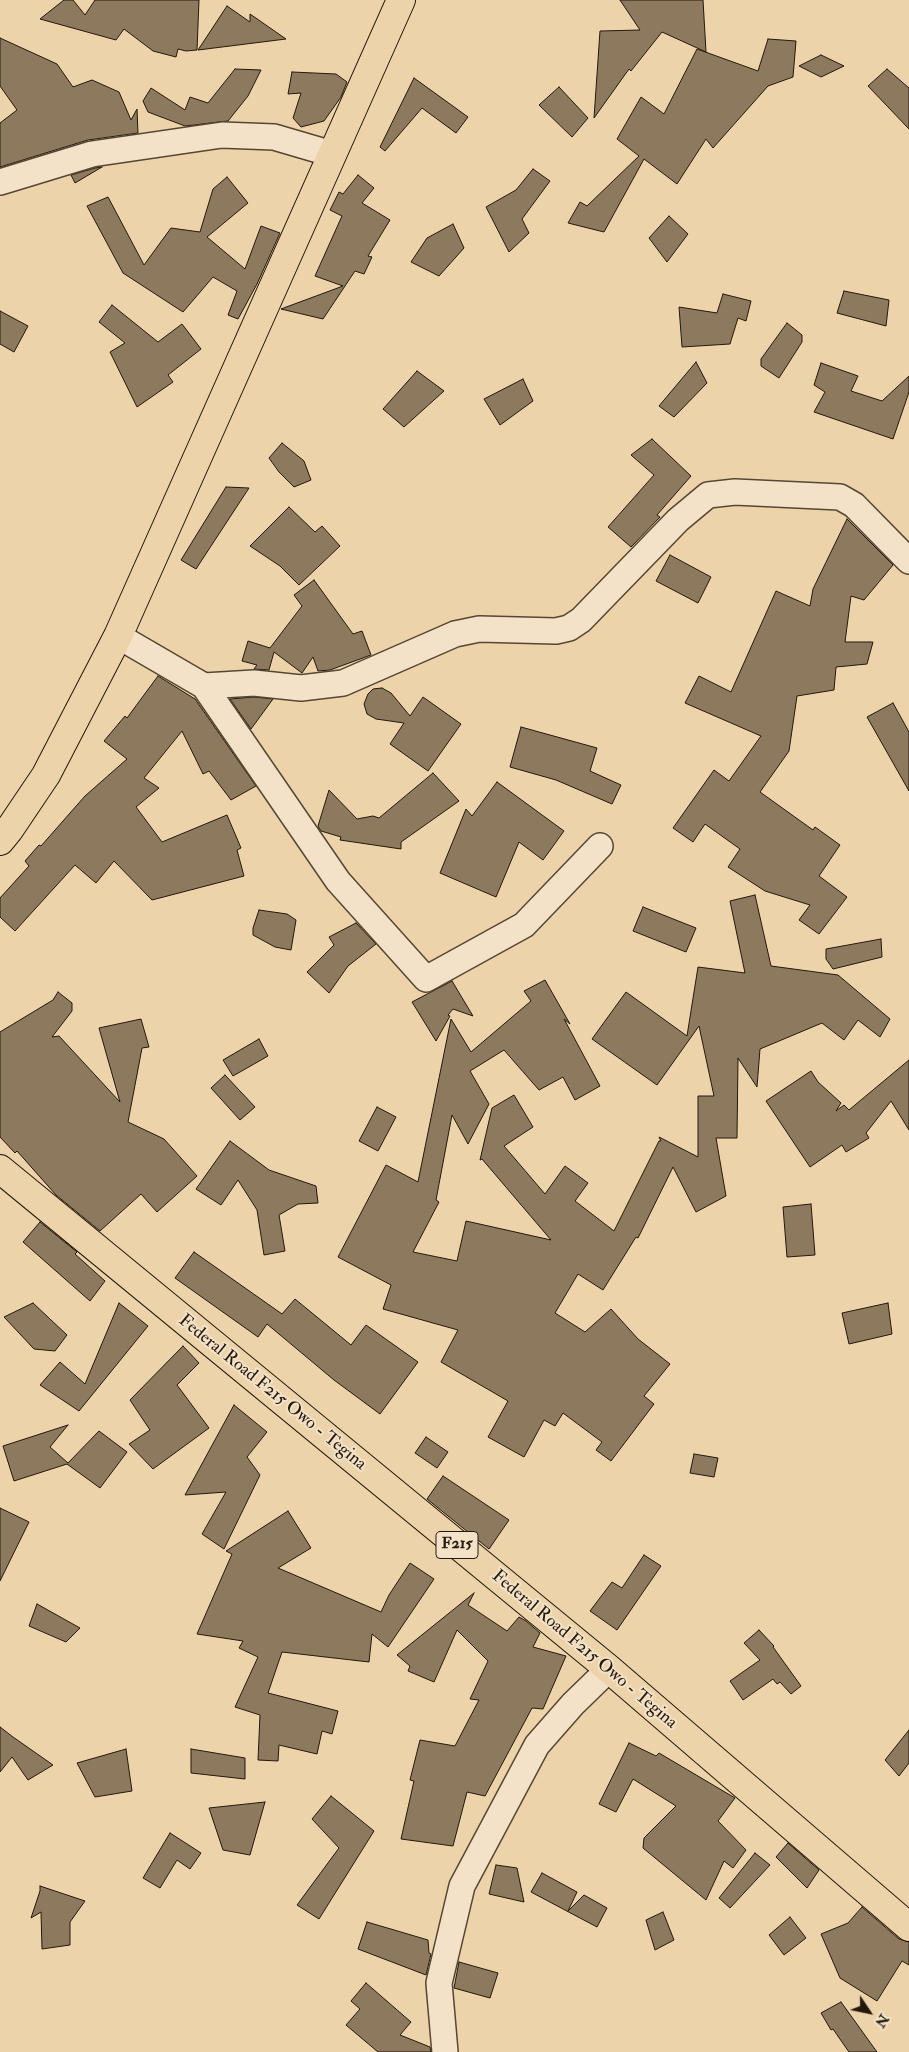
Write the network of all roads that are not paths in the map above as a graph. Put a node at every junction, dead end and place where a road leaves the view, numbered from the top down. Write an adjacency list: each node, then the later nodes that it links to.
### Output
1 (401, 0): 2 (main road)
2 (332, 154): 3 (street); 5 (main road)
3 (0, 182)
4 (909, 561): 6 (street)
5 (118, 636): 6 (street); 7 (main road)
6 (204, 686): 8 (street)
7 (0, 841)
8 (600, 846)
9 (0, 1169): 10 (main road, Federal Road F215 Owo - Tegina / F215)
10 (609, 1670): 11 (main road, Federal Road F215 Owo - Tegina / F215); 12 (street)
11 (909, 1927)
12 (445, 2052)

